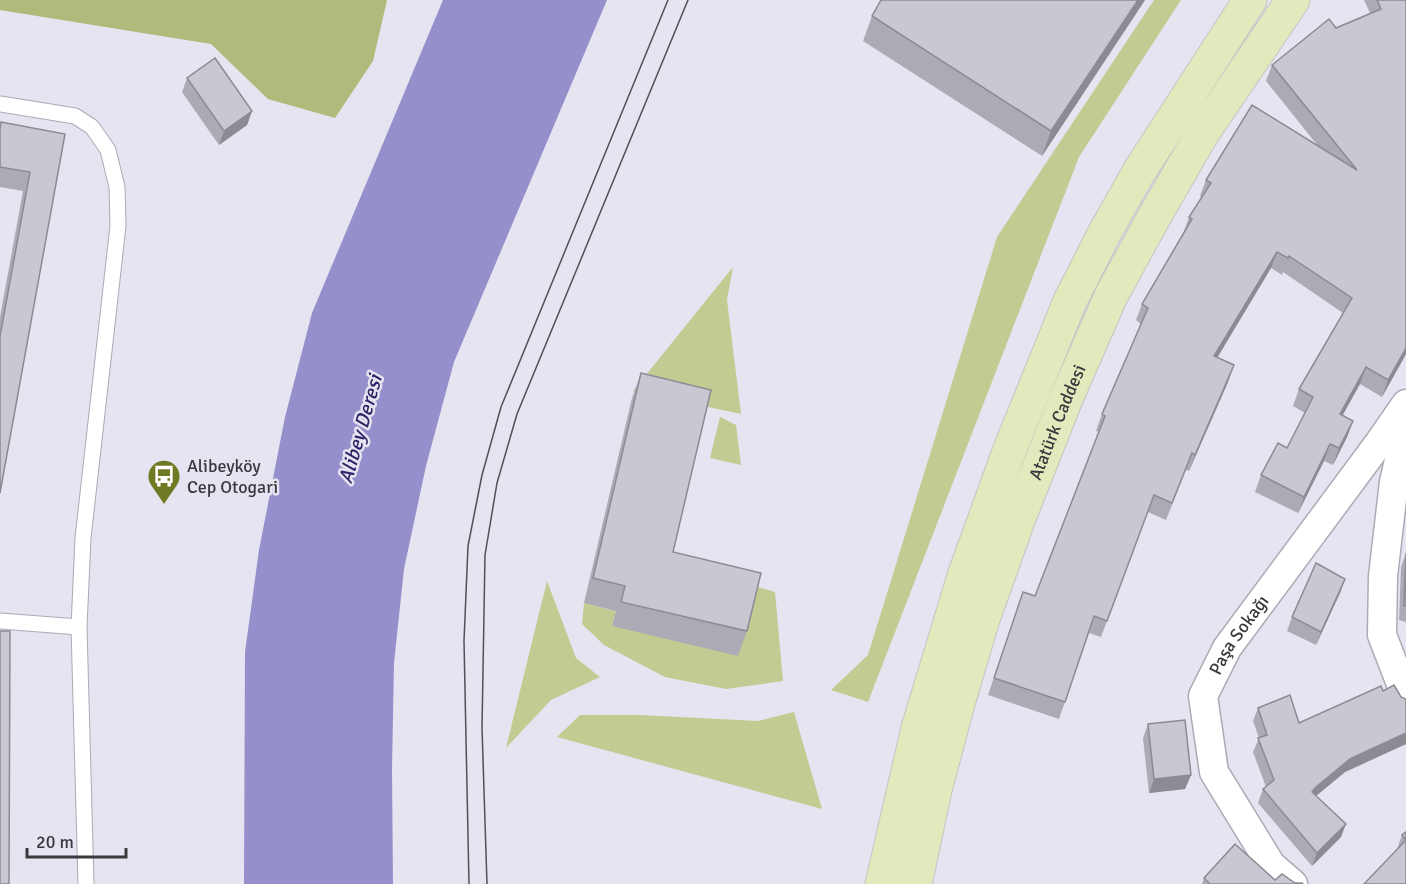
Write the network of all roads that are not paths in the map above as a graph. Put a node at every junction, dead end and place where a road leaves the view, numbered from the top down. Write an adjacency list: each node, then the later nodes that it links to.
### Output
1 (1250, 0): 10 (main road, Atatürk Caddesi)
2 (1293, 0): 11 (main road, Atatürk Caddesi)
3 (0, 104): 7 (lane)
4 (1406, 404): 12 (street, Paşa Sokağı)
5 (1406, 430): 8 (street)
6 (0, 621): 7 (lane)
7 (79, 627): 9 (lane)
8 (1406, 697)
9 (86, 884)
10 (882, 884)
11 (915, 884)
12 (1293, 884)

